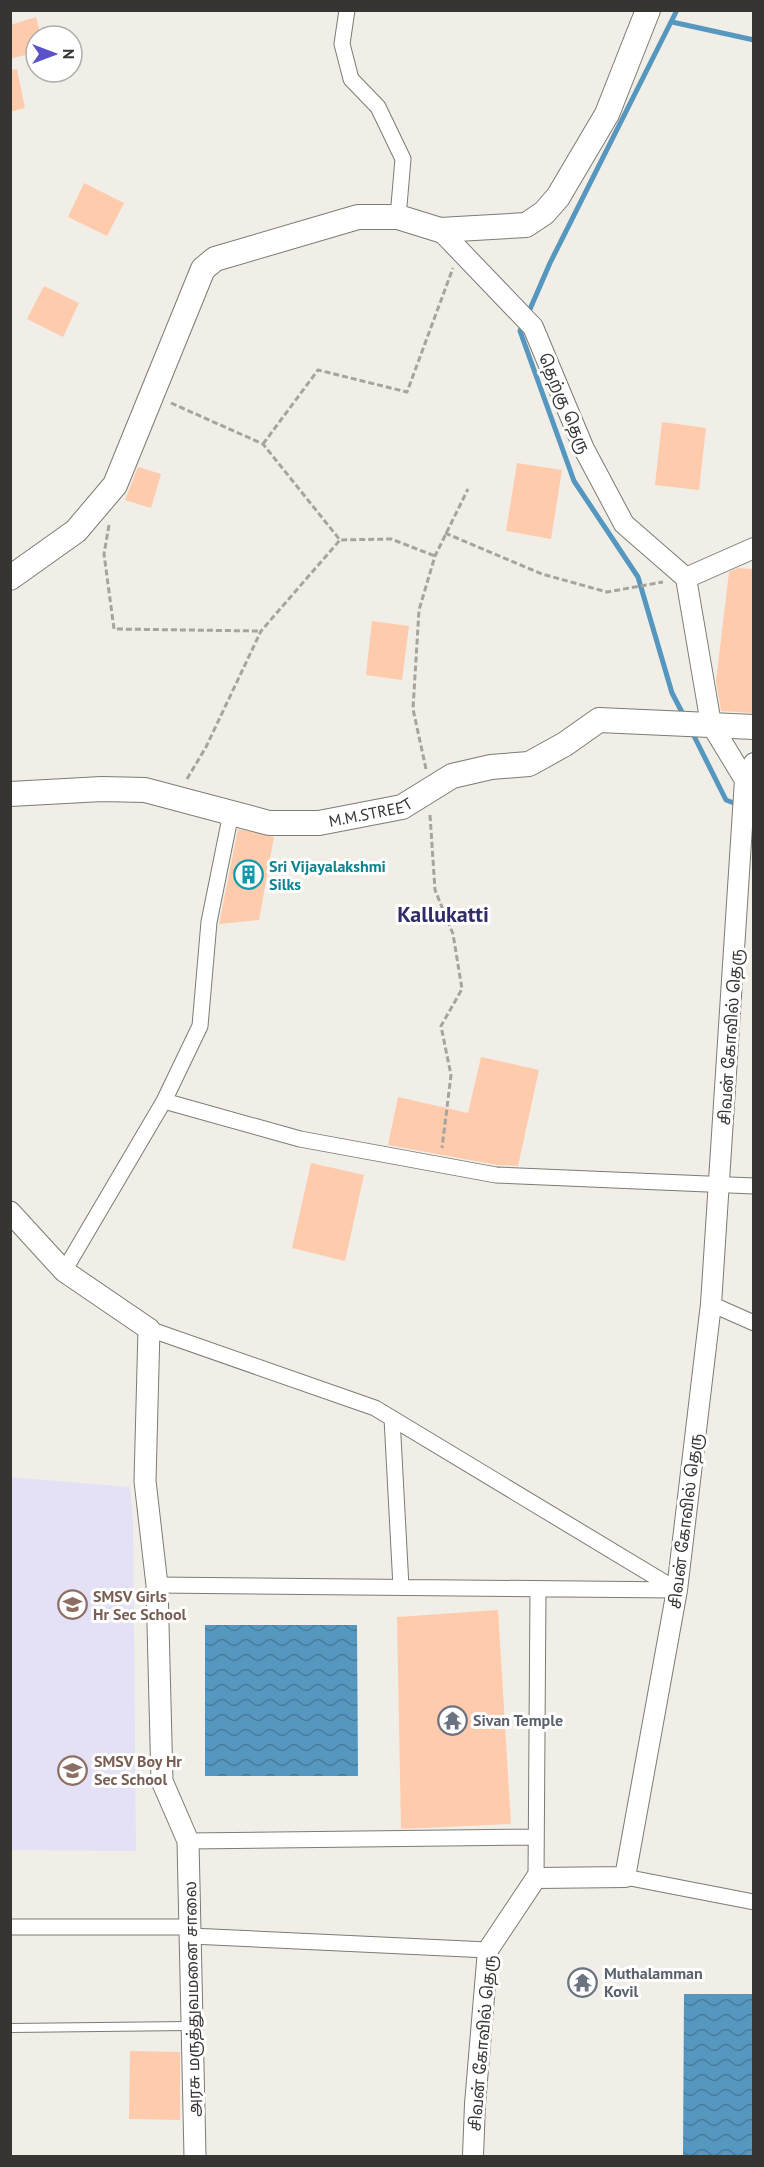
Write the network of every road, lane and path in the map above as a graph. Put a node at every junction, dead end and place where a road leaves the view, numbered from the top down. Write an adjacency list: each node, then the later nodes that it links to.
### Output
1 (347, 10): 3 (street)
2 (648, 10): 4 (main road)
3 (398, 217): 4 (main road); 6 (main road)
4 (441, 230): 5 (street, தெற்கு தெரு)
5 (460, 250): 7 (path); 15 (street, தெற்கு தெரு)
6 (152, 395): 7 (path); 14 (main road)
7 (263, 444): 11 (path)
8 (468, 489): 10 (path)
9 (110, 519): 16 (path)
10 (445, 533): 13 (path); 15 (path)
11 (340, 540): 13 (path); 16 (path)
12 (753, 548): 15 (street)
13 (435, 556): 20 (path)
14 (10, 578)
15 (686, 578): 17 (street)
16 (261, 631): 22 (path)
17 (711, 724): 18 (main road, M.M.STREET); 19 (street); 20 (main road, M.M.STREET)
18 (753, 728)
19 (749, 771): 26 (street, சிவன் கோவில் தெரு)
20 (428, 791): 23 (main road, M.M.STREET); 25 (path)
21 (10, 794): 22 (main road, M.M.STREET)
22 (175, 798): 23 (main road, M.M.STREET)
23 (231, 813): 24 (street)
24 (164, 1101): 25 (street); 29 (street)
25 (439, 1165): 26 (street)
26 (719, 1185): 27 (street); 30 (street, சிவன் கோவில் தெரு)
27 (753, 1186)
28 (10, 1212): 29 (main road)
29 (64, 1270): 32 (main road)
30 (711, 1304): 31 (street); 37 (street, சிவன் கோவில் தெரு)
31 (753, 1323)
32 (149, 1329): 33 (street); 34 (main road)
33 (392, 1418): 35 (street); 37 (street)
34 (157, 1585): 35 (street); 39 (main road)
35 (401, 1587): 36 (street)
36 (538, 1589): 37 (street); 38 (street)
37 (678, 1590): 40 (street, சிவன் கோவில் தெரு)
38 (536, 1837): 39 (street); 41 (street)
39 (188, 1841): 44 (main road, அரசு மருத்துவமனை சாலை)
40 (625, 1876): 41 (street); 42 (street)
41 (536, 1878): 45 (street, சிவன் கோவில் தெரு)
42 (753, 1902)
43 (10, 1927): 44 (street)
44 (191, 1932): 45 (street); 46 (main road, அரசு மருத்துவமனை சாலை)
45 (488, 1950): 49 (street, சிவன் கோவில் தெரு)
46 (194, 2026): 47 (lane); 48 (main road, அரசு மருத்துவமனை சாலை)
47 (10, 2028)
48 (195, 2157)
49 (473, 2157)

